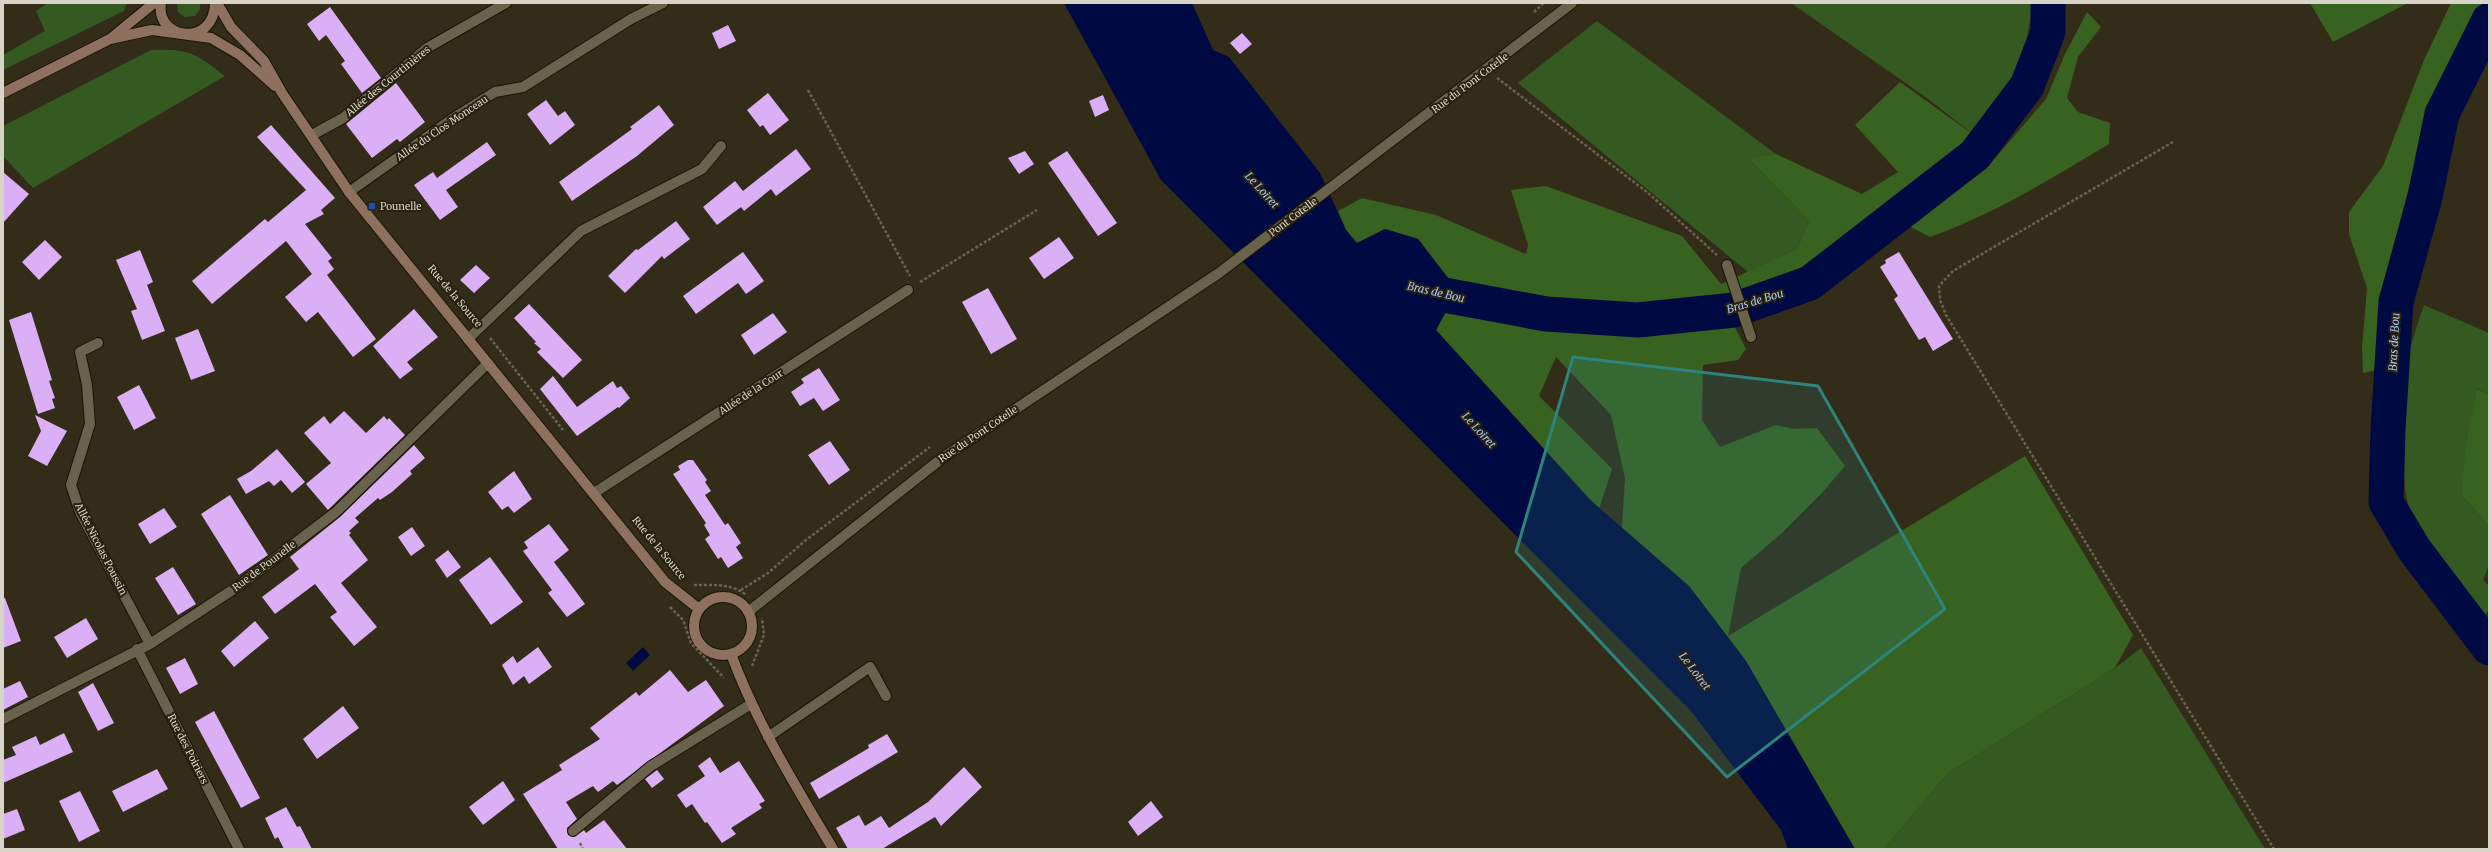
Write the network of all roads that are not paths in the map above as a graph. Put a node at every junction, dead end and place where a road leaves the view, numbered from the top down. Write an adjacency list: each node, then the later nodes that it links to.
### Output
1 (154, 3): 8 (main road)
2 (161, 3): 7 (main road)
3 (216, 3): 7 (main road); 10 (main road, Rue de la Source)
4 (506, 3): 11 (street, Allée des Courtinières)
5 (663, 3): 14 (street, Allée du Clos Monceau)
6 (1572, 3): 13 (street, Rue du Pont Cotelle)
7 (180, 33): 8 (main road); 10 (main road, Rue de la Source)
8 (110, 39): 9 (main road)
9 (3, 93)
10 (282, 93): 11 (main road, Rue de la Source)
11 (312, 135): 14 (main road, Rue de la Source)
12 (721, 146): 19 (street)
13 (1367, 162): 16 (street, Pont Cotelle)
14 (349, 192): 19 (main road, Rue de la Source)
15 (1727, 265): 18 (street)
16 (1219, 273): 24 (street, Rue du Pont Cotelle)
17 (908, 290): 22 (street, Allée de la Cour)
18 (1751, 337)
19 (468, 339): 21 (main road, Rue de la Source)
20 (98, 343): 25 (street, Allée Nicolas Poussin)
21 (488, 363): 22 (main road, Rue de la Source); 25 (street, Rue de Pounelle)
22 (594, 493): 23 (main road, Rue de la Source)
23 (699, 609): 24 (main road); 27 (main road)
24 (748, 612): 27 (main road)
25 (150, 644): 26 (street, Rue de Pounelle)
26 (137, 649): 30 (street, Rue de Pounelle); 33 (street, Rue des Poiriers)
27 (731, 654): 29 (main road)
28 (886, 696): 31 (street)
29 (750, 704): 31 (main road); 32 (street)
30 (3, 719)
31 (768, 737): 34 (main road)
32 (573, 831)
33 (239, 849)
34 (833, 849)

